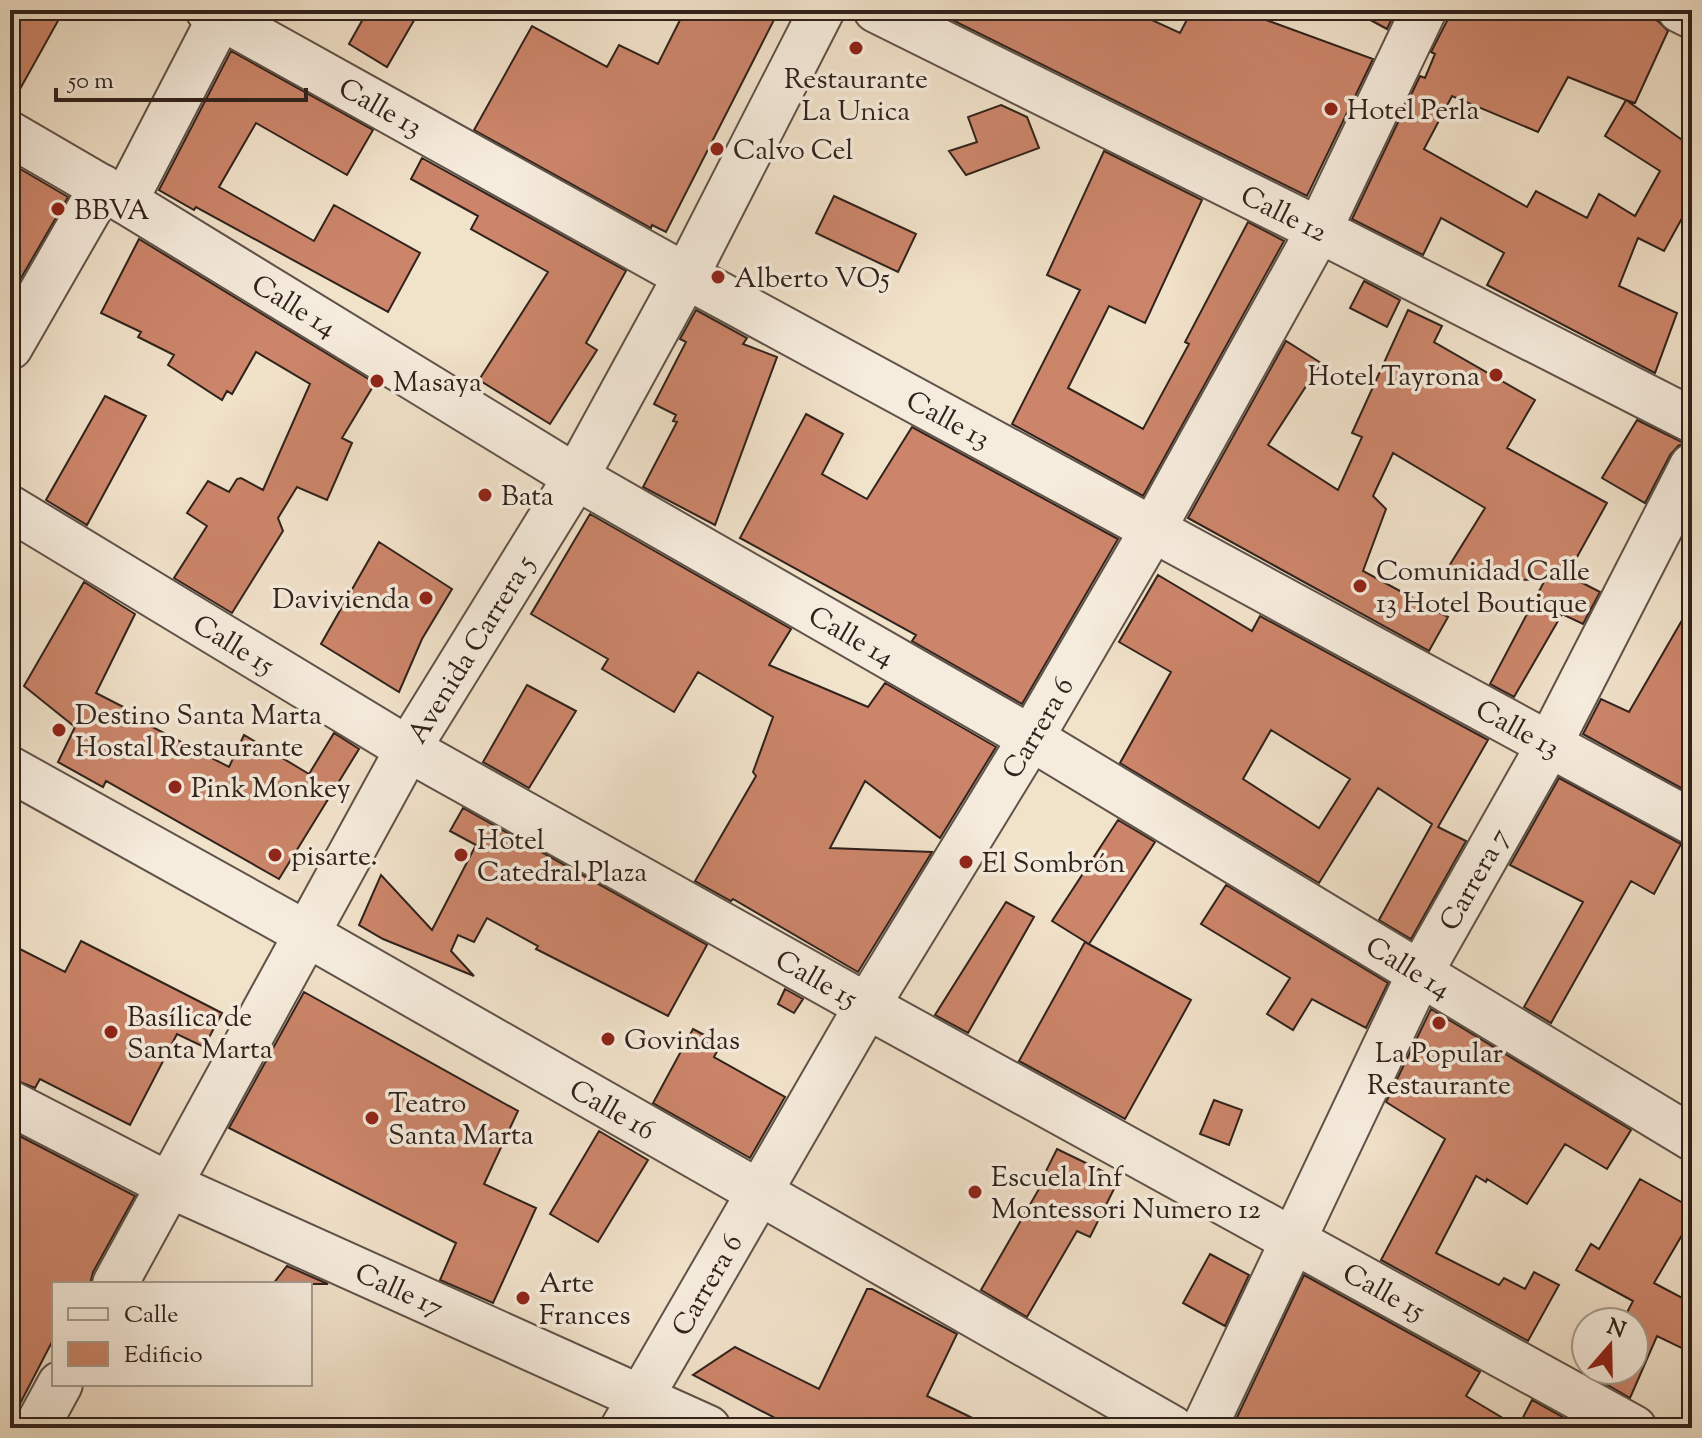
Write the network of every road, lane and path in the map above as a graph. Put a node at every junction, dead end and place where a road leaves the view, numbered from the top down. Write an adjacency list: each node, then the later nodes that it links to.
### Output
1 (822, 10): 10 (street, Avenida Carrera 5)
2 (876, 10): 9 (street, Calle 12)
3 (1424, 10): 9 (street, Carrera 6)
4 (1680, 10): 6 (street)
5 (217, 12): 8 (street); 10 (street, Calle 13)
6 (1692, 16)
7 (10, 134): 8 (street, Calle 14)
8 (113, 194): 11 (street); 14 (street, Calle 14)
9 (1319, 230): 12 (street, Calle 12); 16 (street, Carrera 6)
10 (686, 276): 14 (street, Avenida Carrera 5); 16 (street, Calle 13)
11 (10, 347)
12 (1692, 420)
13 (1692, 466): 18 (street, Carrera 7)
14 (576, 477): 17 (street, Calle 14); 19 (street, Avenida Carrera 5)
15 (10, 508): 19 (street, Calle 15)
16 (1153, 529): 17 (street, Carrera 6); 18 (street, Calle 13)
17 (1031, 738): 23 (street, Calle 14); 24 (street, Carrera 6)
18 (1549, 745): 21 (street, Calle 13); 23 (street, Carrera 7)
19 (408, 749): 22 (street, Avenida Carrera 5); 24 (street, Calle 15)
20 (10, 769): 22 (street, Calle 16)
21 (1692, 822)
22 (305, 933): 27 (street, Avenida Carrera 5); 28 (street, Calle 16)
23 (1420, 973): 26 (street, Calle 14); 29 (street, Carrera 7)
24 (867, 1006): 28 (street, Carrera 6); 29 (street, Calle 15)
25 (10, 1103): 27 (street, Calle 17)
26 (1692, 1138)
27 (169, 1185): 30 (street, Avenida Carrera 5); 32 (street, Calle 17)
28 (758, 1192): 32 (street, Carrera 6); 35 (street, Calle 16)
29 (1293, 1240): 36 (street, Carrera 7); 37 (street, Calle 15)
30 (116, 1282)
31 (59, 1386): 33 (street)
32 (631, 1412): 34 (street, Calle 17)
33 (36, 1428)
34 (708, 1428)
35 (1172, 1428)
36 (1204, 1428)
37 (1634, 1428)

